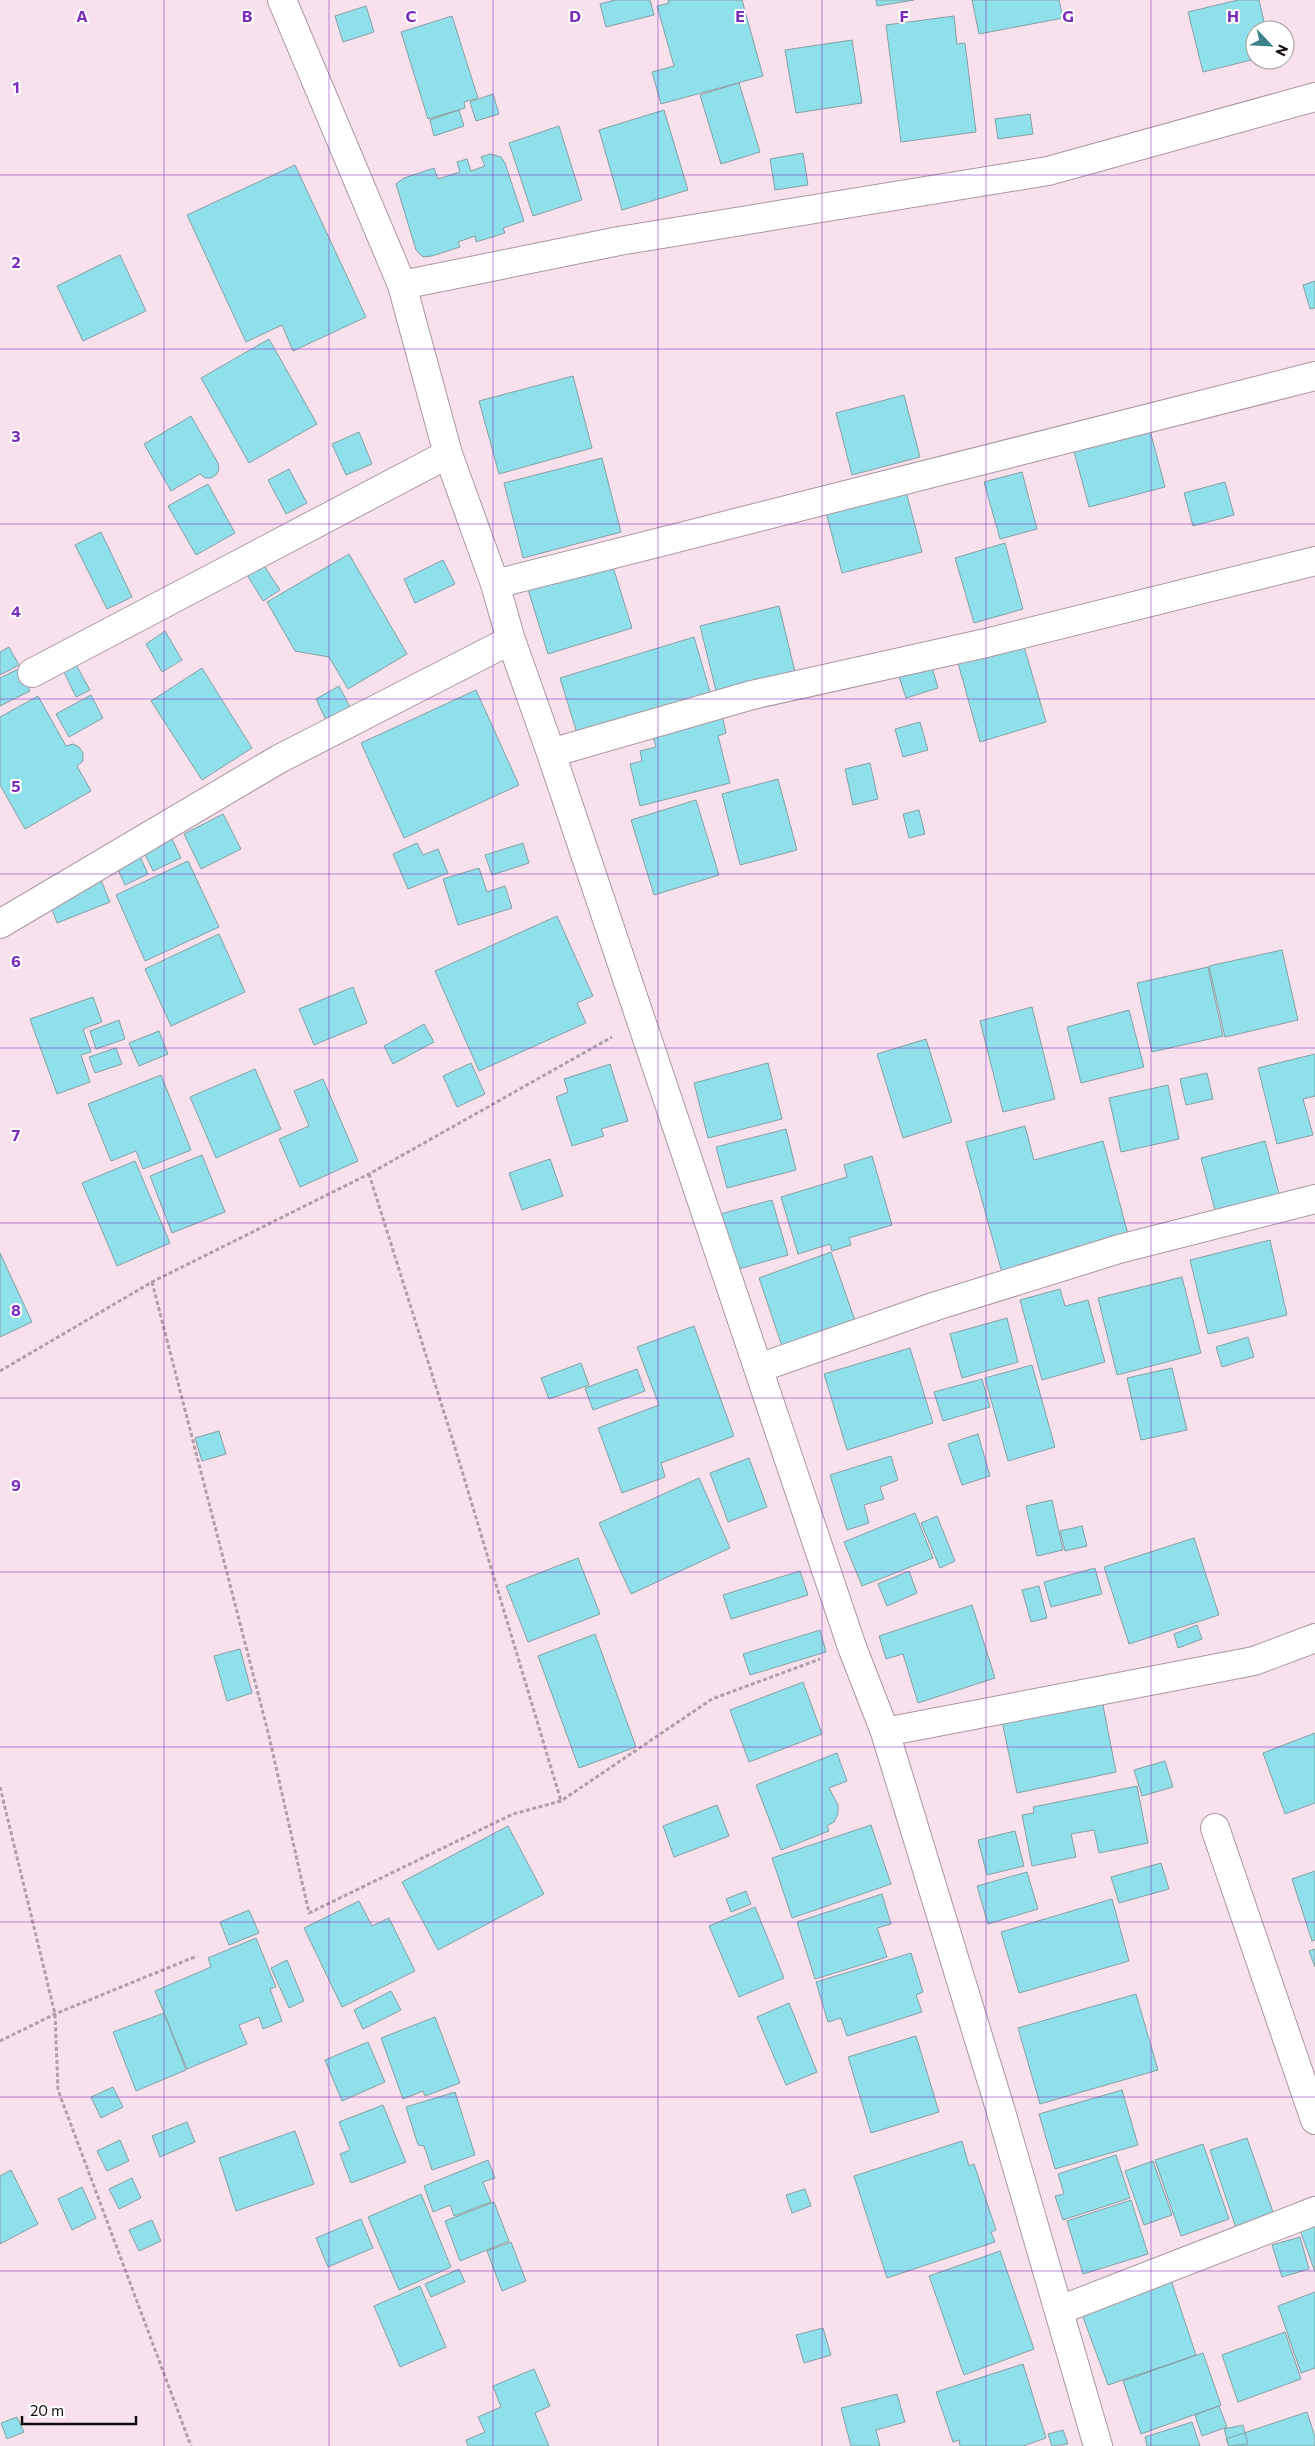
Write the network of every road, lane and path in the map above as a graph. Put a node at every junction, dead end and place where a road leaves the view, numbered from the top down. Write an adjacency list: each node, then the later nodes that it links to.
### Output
1 (282, 0): 3 (street)
2 (1315, 97): 3 (street)
3 (402, 285): 5 (street)
4 (1315, 376): 7 (street)
5 (448, 454): 7 (street); 9 (street)
6 (1315, 561): 10 (street)
7 (494, 584): 8 (street)
8 (511, 640): 10 (street); 11 (street)
9 (32, 673)
10 (551, 753): 12 (street)
11 (0, 924)
12 (641, 1020): 13 (path); 16 (street)
13 (369, 1174): 15 (path); 22 (path)
14 (1315, 1199): 16 (street)
15 (152, 1282): 17 (path); 22 (path)
16 (759, 1368): 19 (street)
17 (0, 1371)
18 (1315, 1638): 20 (street)
19 (852, 1647): 20 (street); 22 (path)
20 (885, 1732): 29 (street)
21 (0, 1787): 25 (path)
22 (561, 1801)
23 (1214, 1828): 27 (street)
24 (197, 1956): 25 (path)
25 (55, 2014): 26 (path); 30 (path)
26 (0, 2041)
27 (1315, 2120)
28 (1315, 2211): 29 (street)
29 (1060, 2310): 31 (street)
30 (191, 2446)
31 (1098, 2446)

